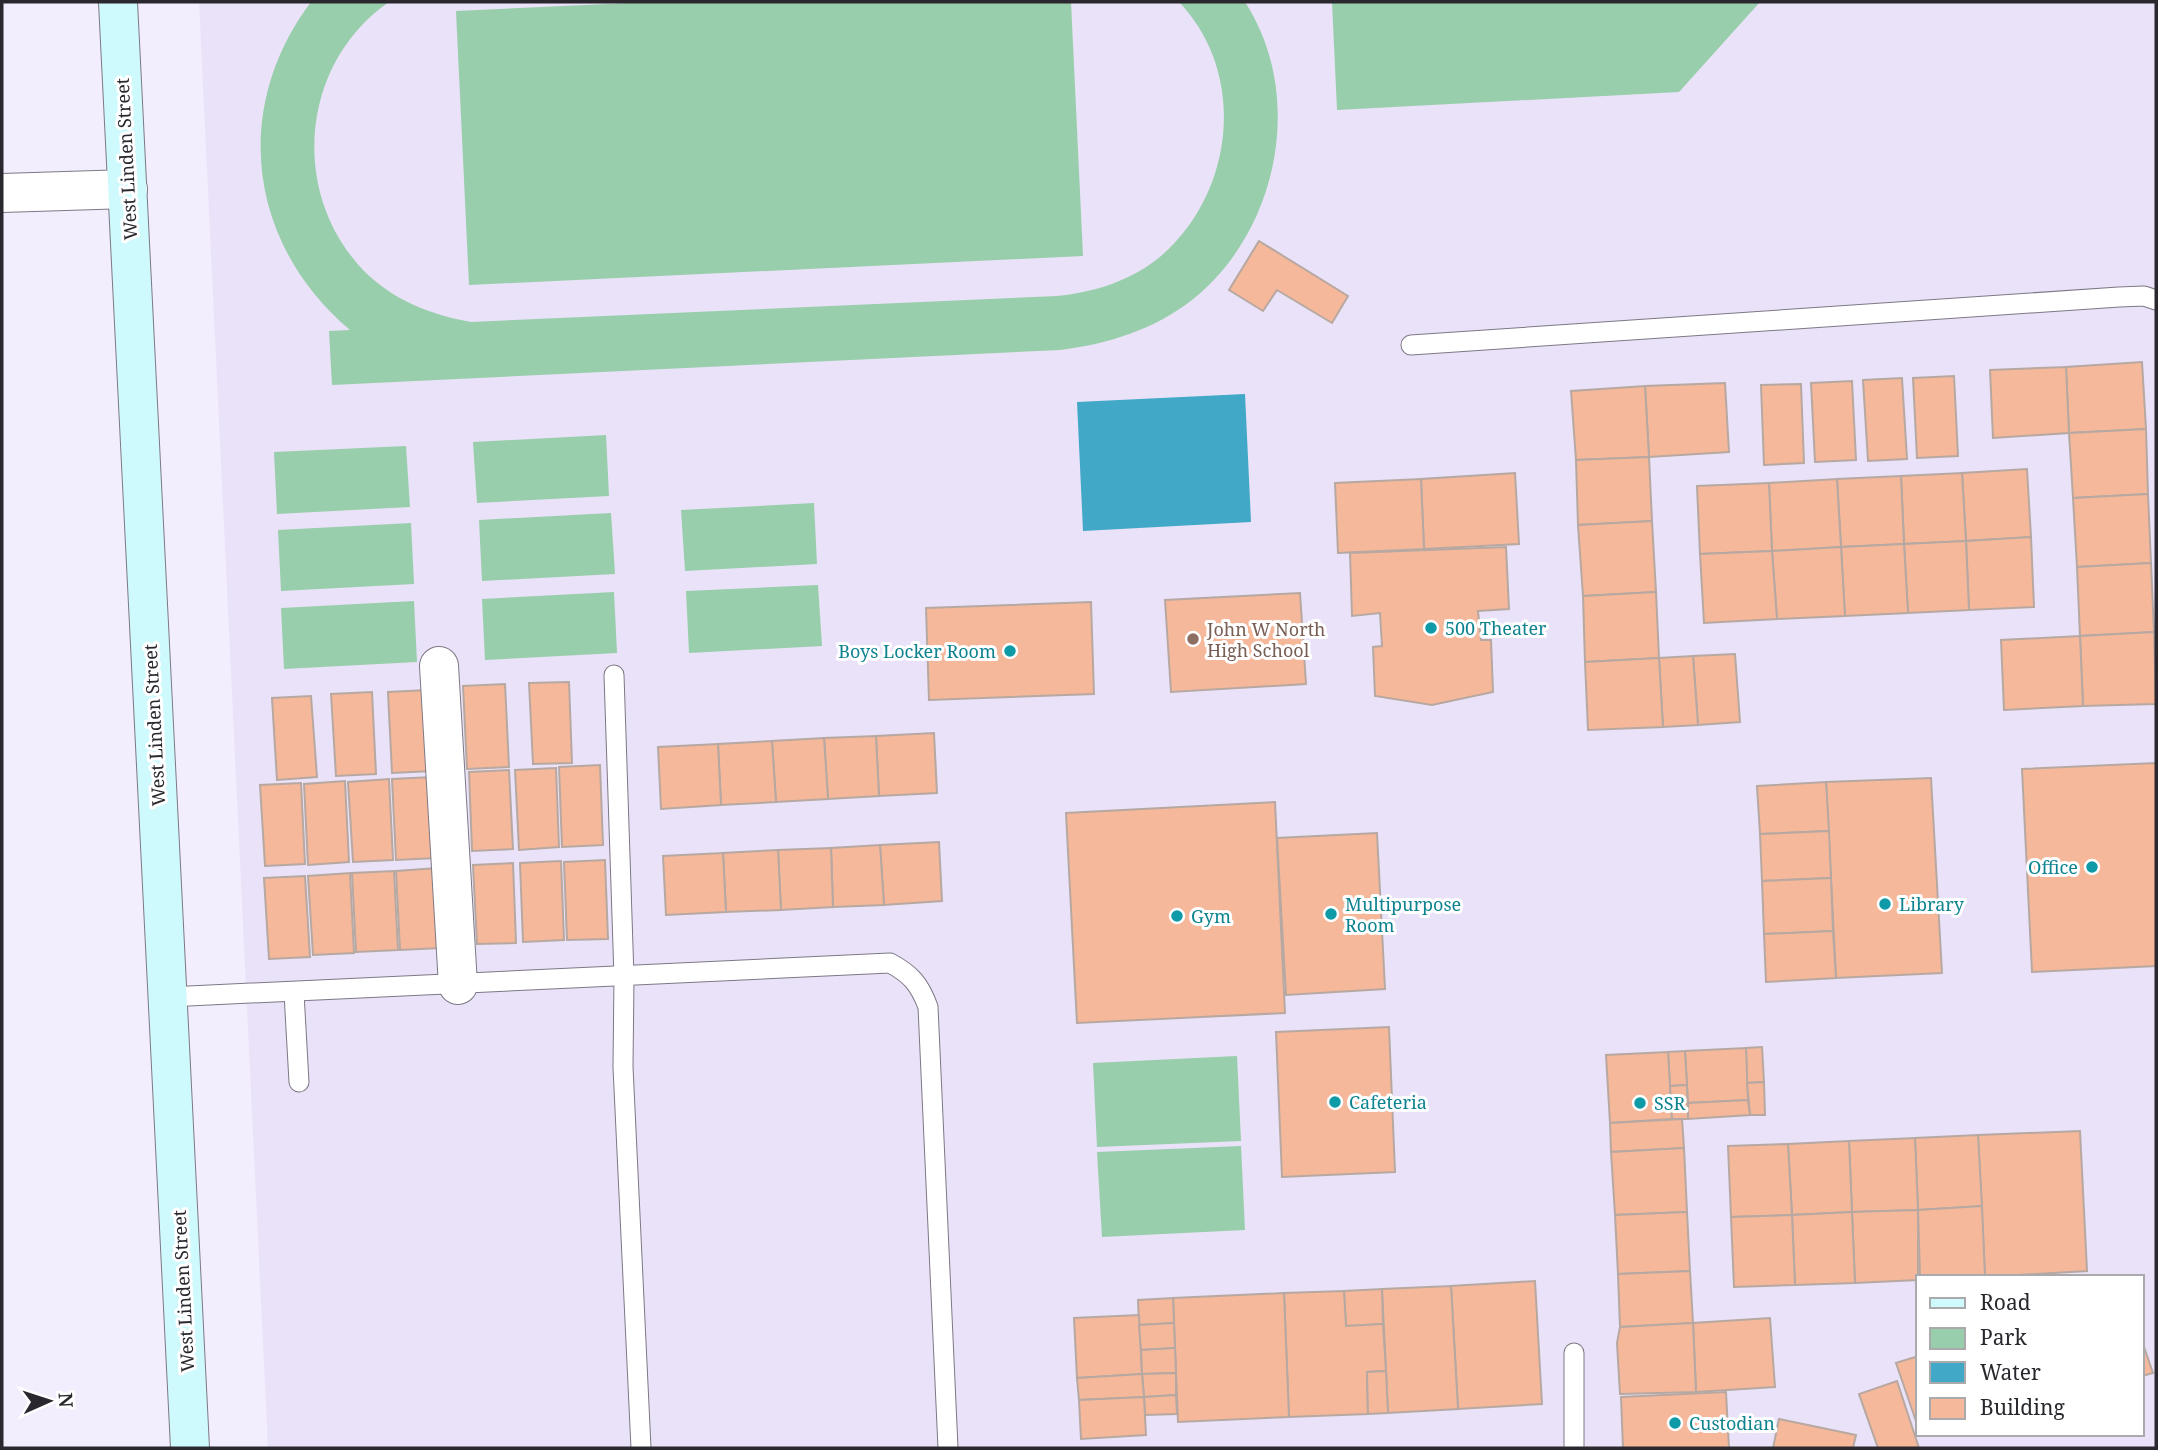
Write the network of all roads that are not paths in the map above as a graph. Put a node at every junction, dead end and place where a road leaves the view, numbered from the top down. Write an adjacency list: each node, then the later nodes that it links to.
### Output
1 (118, 2): 2 (main road, West Linden Street)
2 (128, 189): 3 (street); 11 (main road, West Linden Street)
3 (2, 193)
4 (2156, 300): 5 (lane)
5 (1411, 345)
6 (439, 666): 9 (street)
7 (614, 675): 8 (lane)
8 (624, 977): 9 (lane); 15 (lane); 16 (lane)
9 (458, 985): 10 (lane)
10 (294, 993): 11 (lane); 12 (lane)
11 (167, 997): 14 (main road, West Linden Street)
12 (299, 1082)
13 (1574, 1353): 17 (lane)
14 (190, 1448)
15 (641, 1448)
16 (948, 1448)
17 (1574, 1448)

